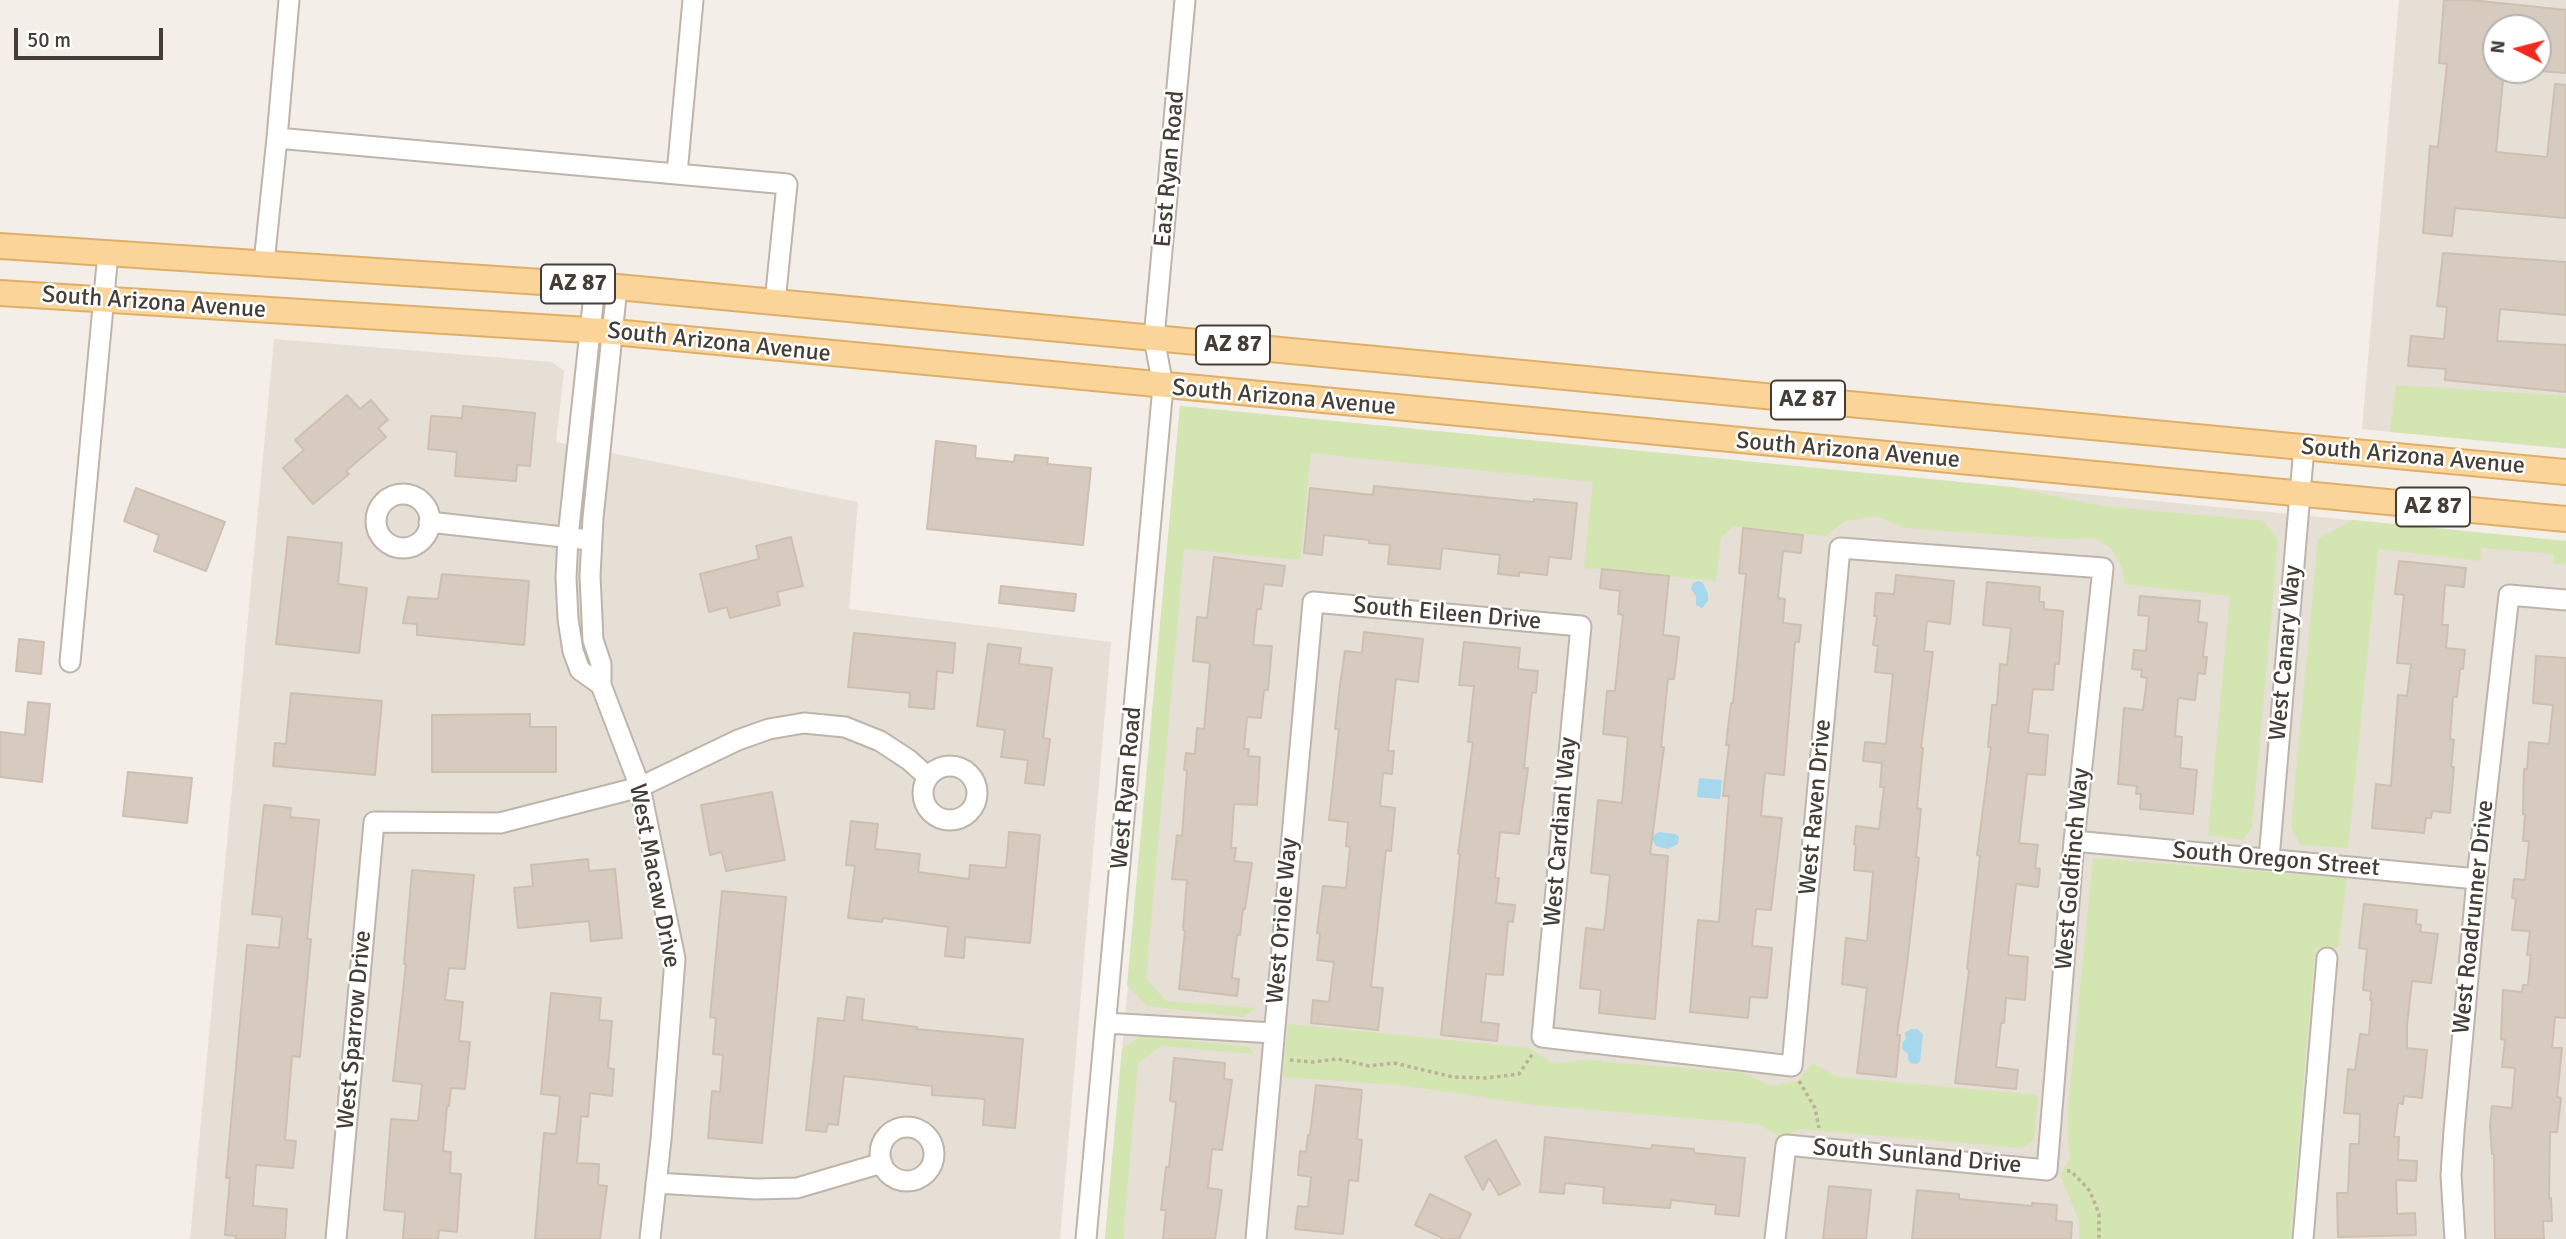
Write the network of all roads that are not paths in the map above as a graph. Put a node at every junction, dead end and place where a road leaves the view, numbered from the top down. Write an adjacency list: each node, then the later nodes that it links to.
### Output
1 (289, 0): 4 (street)
2 (693, 0): 5 (street)
3 (1185, 0): 14 (street, East Ryan Road)
4 (277, 138): 5 (street); 8 (street)
5 (677, 174): 12 (street)
6 (0, 246): 7 (main road, South Arizona Avenue / AZ 87)
7 (108, 253): 8 (main road, South Arizona Avenue / AZ 87); 11 (street)
8 (264, 263): 9 (main road, South Arizona Avenue / AZ 87)
9 (606, 286): 12 (main road, South Arizona Avenue / AZ 87); 13 (street, West Macaw Drive)
10 (0, 293): 11 (main road, South Arizona Avenue / AZ 87)
11 (104, 299): 13 (main road, South Arizona Avenue / AZ 87); 29 (street)
12 (775, 302): 14 (main road, South Arizona Avenue / AZ 87)
13 (602, 332): 15 (main road, South Arizona Avenue / AZ 87); 16 (street, West Macaw Drive); 17 (street, West Macaw Drive)
14 (1154, 338): 15 (street, West Ryan Road); 18 (main road, South Arizona Avenue / AZ 87)
15 (1163, 386): 20 (main road, South Arizona Avenue / AZ 87); 37 (street, West Ryan Road)
16 (580, 429): 17 (street); 23 (street, West Macaw Drive)
17 (602, 431): 24 (street, West Macaw Drive)
18 (2304, 447): 19 (main road, South Arizona Avenue / AZ 87); 20 (street, West Canary Way)
19 (2566, 472)
20 (2299, 494): 21 (main road, South Arizona Avenue / AZ 87); 34 (street, West Canary Way)
21 (2566, 519)
22 (429, 522): 23 (street)
23 (568, 537): 24 (street); 30 (street, West Macaw Drive)
24 (592, 540): 30 (street, West Macaw Drive)
25 (2103, 568): 33 (street, West Goldfinch Way); 39 (street, West Raven Drive)
26 (2566, 600): 35 (street, West Roadrunner Drive)
27 (1313, 603): 28 (street, South Eileen Drive); 38 (street, West Oriole Way)
28 (1581, 626): 39 (street, West Cardianl Way)
29 (70, 662)
30 (601, 685): 32 (street, West Macaw Drive)
31 (928, 777): 32 (street)
32 (640, 787): 42 (street, West Macaw Drive); 43 (street, West Sparrow Drive)
33 (2074, 841): 34 (street, South Oregon Street); 41 (street, West Goldfinch Way)
34 (2269, 859): 35 (street, South Oregon Street)
35 (2477, 879): 49 (street, West Roadrunner Drive)
36 (2328, 958): 48 (street)
37 (1106, 1023): 38 (street); 45 (street, West Ryan Road)
38 (1273, 1033): 46 (street, West Oriole Way)
39 (1542, 1037)
40 (882, 1163): 42 (street)
41 (2047, 1170): 47 (street, South Sunland Drive)
42 (656, 1183): 44 (street, West Macaw Drive)
43 (336, 1239)
44 (650, 1239)
45 (1086, 1239)
46 (1256, 1239)
47 (1775, 1239)
48 (2303, 1239)
49 (2455, 1239)

